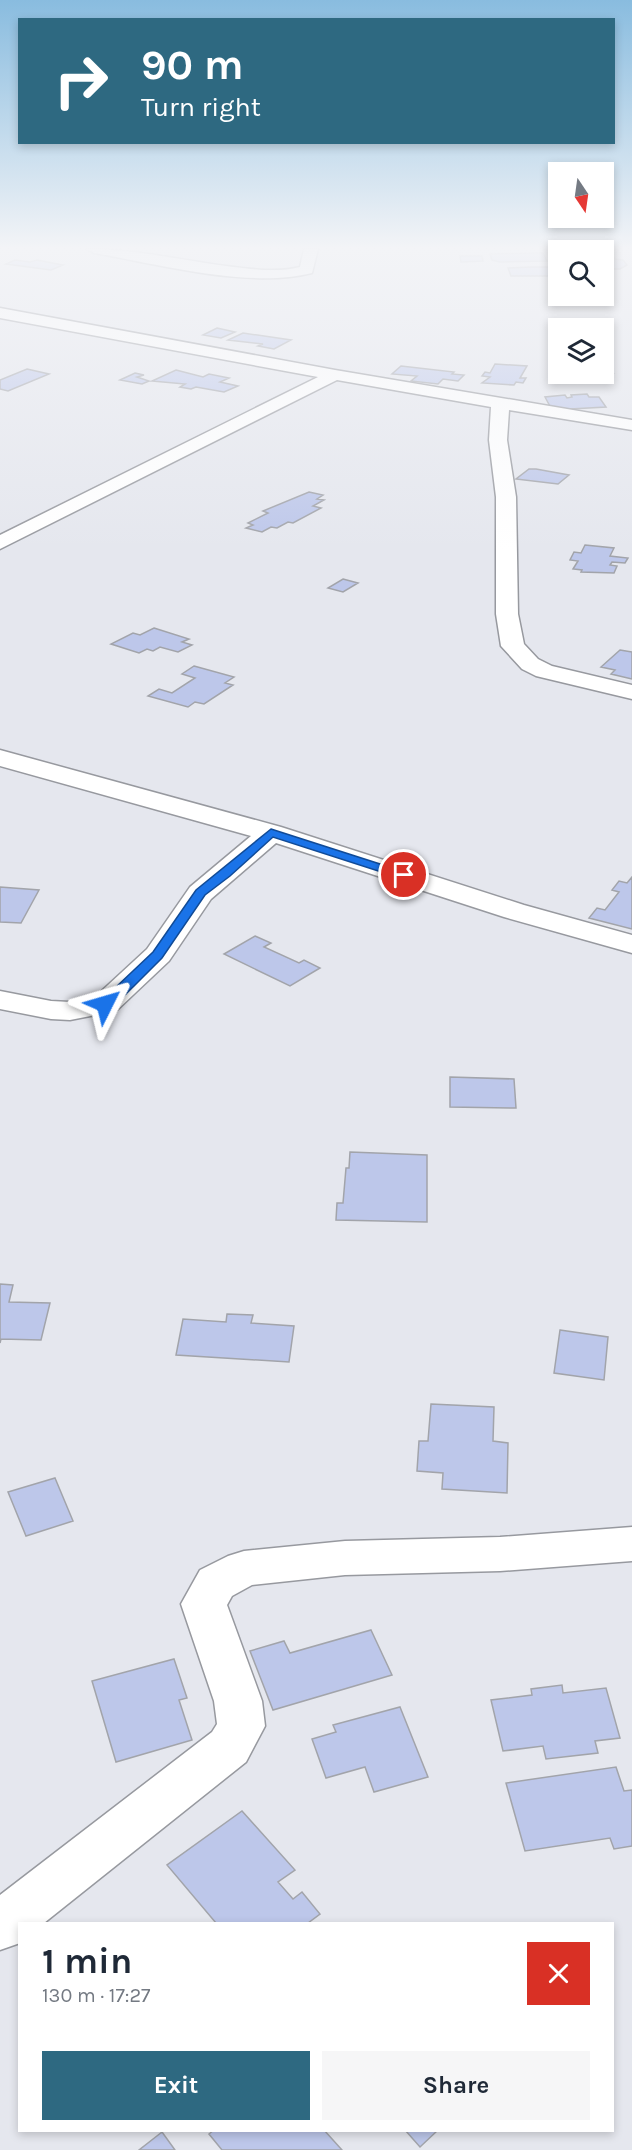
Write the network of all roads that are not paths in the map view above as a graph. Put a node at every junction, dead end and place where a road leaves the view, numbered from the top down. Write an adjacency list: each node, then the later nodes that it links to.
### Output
1 (198, 349): 2 (street)
2 (335, 375): 3 (street); 5 (street)
3 (500, 403): 4 (street); 6 (street)
4 (632, 425)
5 (0, 543)
6 (632, 692)
7 (0, 758): 8 (street)
8 (271, 832): 9 (street); 10 (street)
9 (632, 944)
10 (0, 1000)
11 (632, 1544): 12 (street)
12 (0, 1926)

